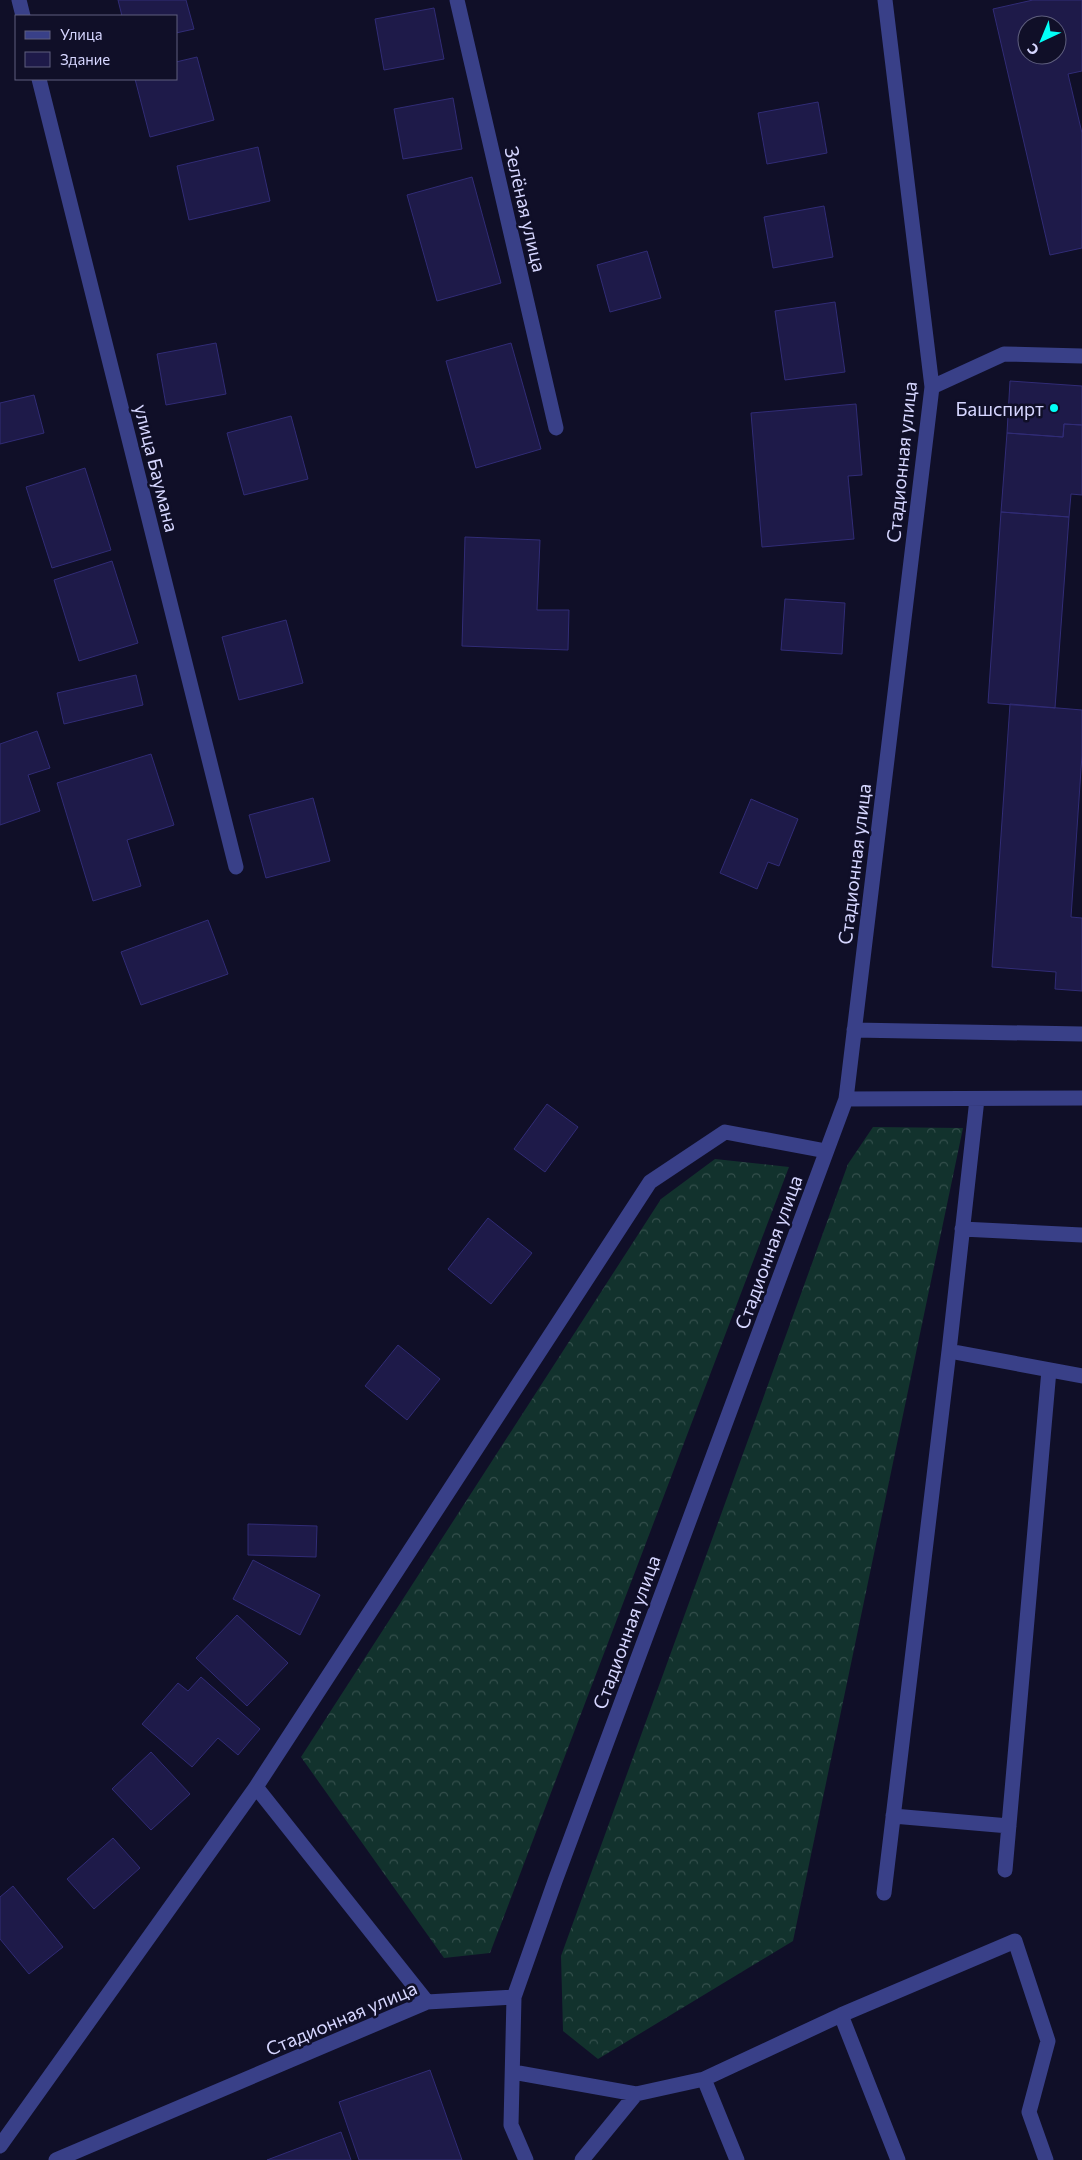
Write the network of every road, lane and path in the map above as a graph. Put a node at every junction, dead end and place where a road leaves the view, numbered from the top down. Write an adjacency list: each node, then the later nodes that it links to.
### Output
1 (19, 0): 4 (street)
2 (457, 0): 8 (street, Зелёная улица)
3 (885, 0): 7 (street, Стадионная улица)
4 (23, 15)
5 (39, 80): 9 (street, улица Баумана)
6 (1082, 356): 7 (street)
7 (932, 388): 10 (street, Стадионная улица)
8 (556, 428)
9 (236, 867)
10 (854, 1030): 11 (street); 14 (street, Стадионная улица)
11 (1082, 1034)
12 (1082, 1098): 13 (street)
13 (976, 1099): 14 (street); 16 (street)
14 (846, 1100): 15 (street, Стадионная улица)
15 (826, 1151): 21 (street); 26 (street, Стадионная улица)
16 (962, 1229): 17 (street); 18 (street)
17 (1082, 1234)
18 (949, 1351): 19 (street); 22 (street)
19 (1049, 1370): 20 (street); 23 (street)
20 (1082, 1376)
21 (256, 1788): 27 (street); 32 (street)
22 (893, 1816): 23 (street); 25 (street)
23 (1009, 1826): 24 (street)
24 (1005, 1870)
25 (884, 1893)
26 (514, 1997): 27 (street, Стадионная улица); 29 (street)
27 (427, 2002): 33 (street, Стадионная улица)
28 (841, 2015): 30 (street); 37 (street); 38 (street)
29 (512, 2072): 31 (street); 34 (street)
30 (704, 2079): 31 (street); 36 (street)
31 (636, 2094): 35 (street)
32 (0, 2146)
33 (56, 2160)
34 (526, 2160)
35 (582, 2160)
36 (737, 2160)
37 (898, 2160)
38 (1046, 2160)

